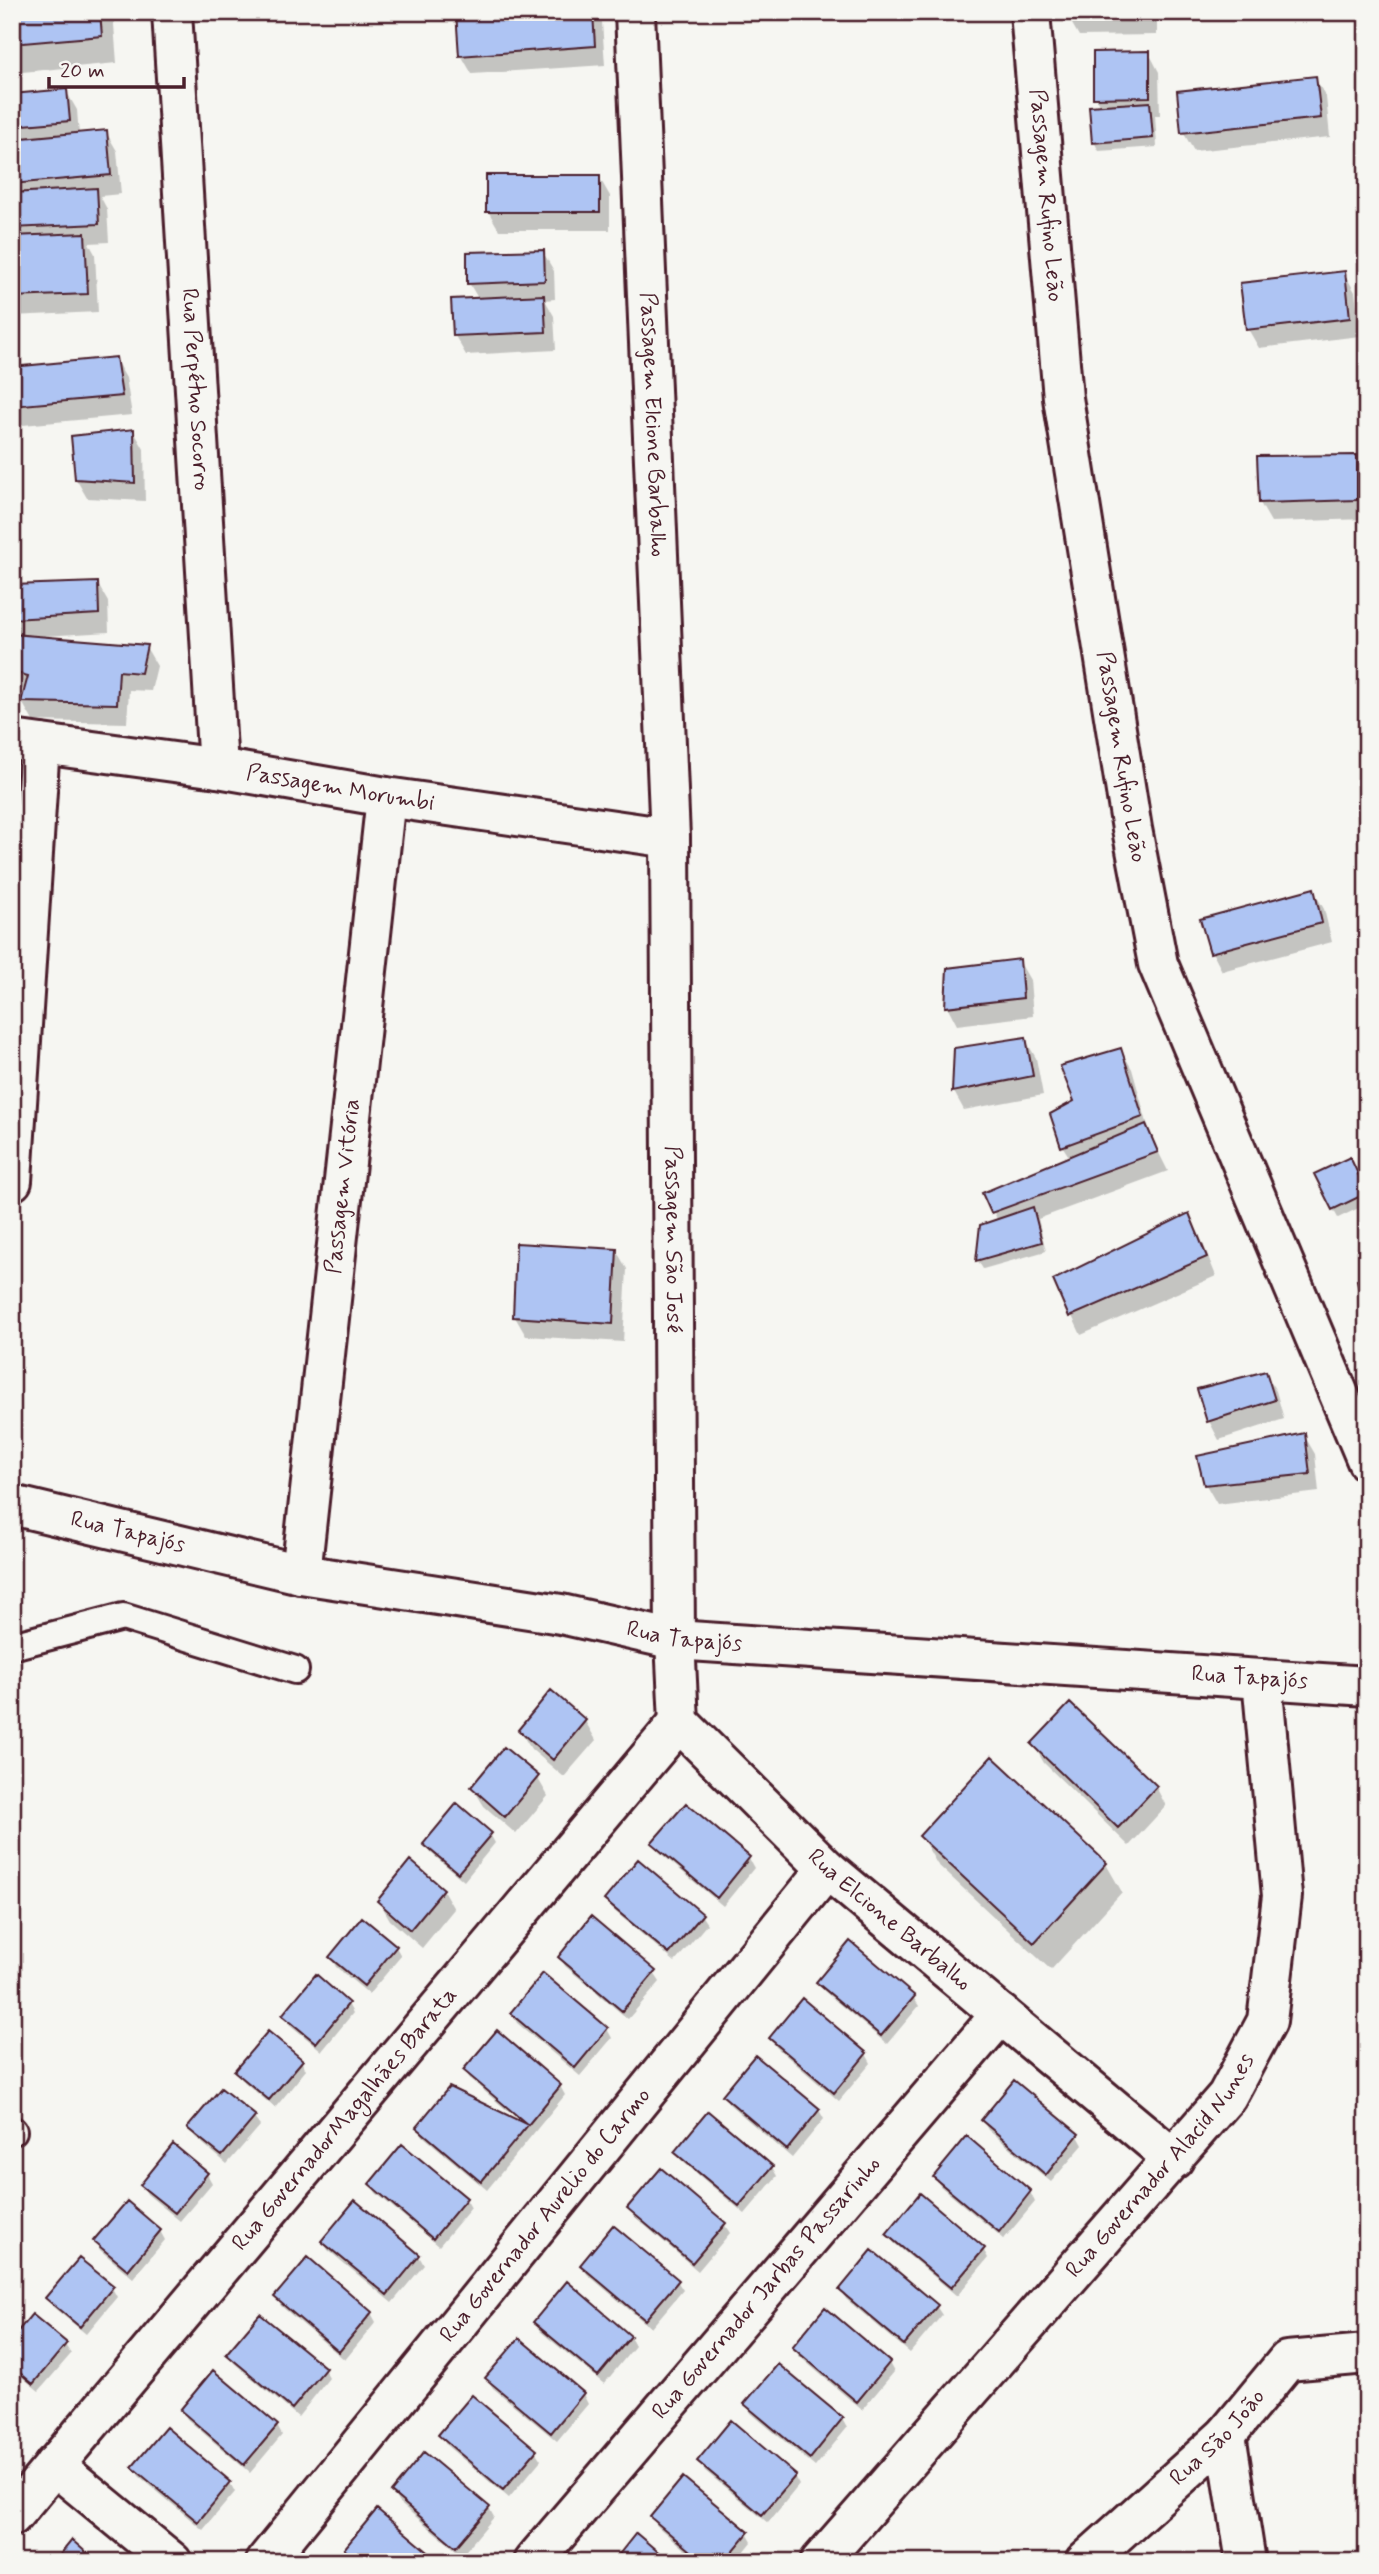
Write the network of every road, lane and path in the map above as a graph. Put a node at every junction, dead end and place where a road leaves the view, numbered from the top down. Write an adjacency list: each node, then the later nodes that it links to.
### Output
1 (173, 12): 5 (street, Rua Perpétuo Socorro)
2 (635, 12): 7 (street, Passagem Elcione Barbalho)
3 (1030, 12): 9 (street, Passagem Rufino Leão)
4 (26, 742): 5 (street, Passagem Morumbi); 8 (street)
5 (218, 768): 6 (street, Passagem Morumbi)
6 (386, 797): 7 (street, Passagem Morumbi); 11 (street, Passagem Vitória)
7 (670, 838): 12 (street, Passagem São José)
8 (12, 1181)
9 (1367, 1461)
10 (12, 1505): 11 (street, Rua Tapajós)
11 (301, 1574): 12 (street, Rua Tapajós)
12 (675, 1640): 15 (street, Rua Tapajós); 17 (street)
13 (12, 1646): 14 (lane)
14 (295, 1670)
15 (1262, 1679): 16 (street, Rua Tapajós); 20 (street, Rua Governador Alacid Nunes)
16 (1367, 1686)
17 (679, 1722): 18 (street, Rua Elcione Barbalho); 23 (street, Rua GovernadorMagalhães Barata)
18 (827, 1869): 19 (street, Rua Elcione Barbalho); 26 (street, Rua Governador Aurelio do Carmo)
19 (1001, 2014): 20 (street, Rua Elcione Barbalho); 27 (street, Rua Governador Jarbas Passarinho)
20 (1174, 2159): 28 (street, Rua Governador Alacid Nunes)
21 (1367, 2354): 22 (street, Rua São João)
22 (1226, 2435): 29 (street, Rua São João); 30 (street)
23 (54, 2465): 24 (street, Rua GovernadorMagalhães Barata); 25 (street)
24 (12, 2516)
25 (172, 2562)
26 (265, 2562)
27 (533, 2562)
28 (820, 2562)
29 (1085, 2562)
30 (1246, 2562)

